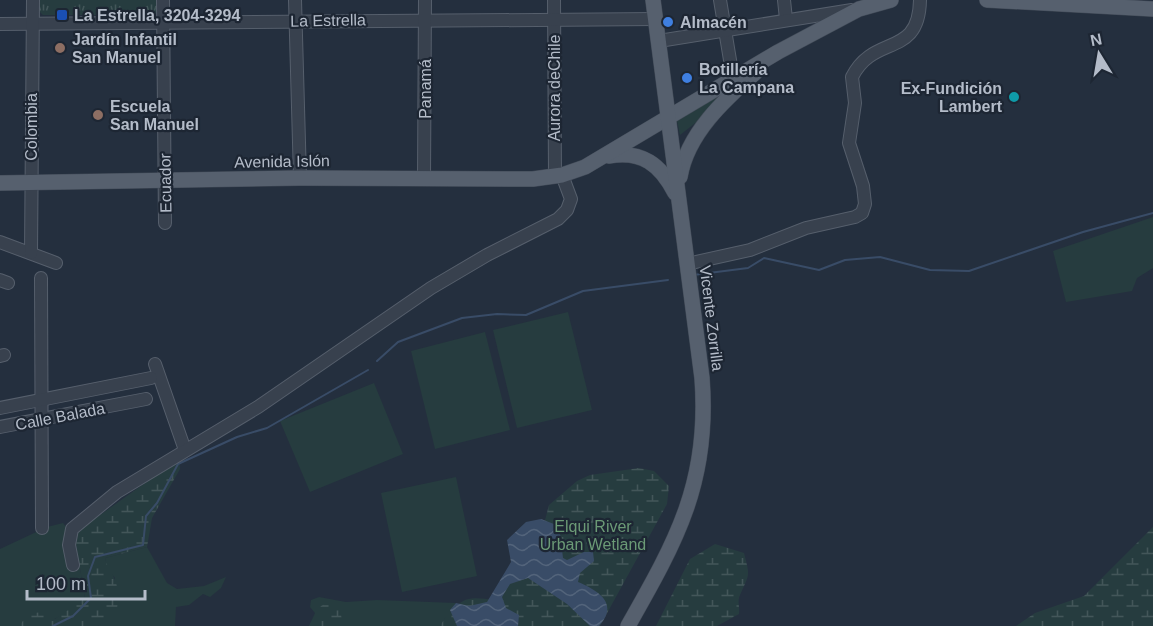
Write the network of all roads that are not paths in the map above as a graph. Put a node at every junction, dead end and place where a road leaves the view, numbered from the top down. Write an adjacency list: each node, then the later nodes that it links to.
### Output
1 (33, 0): 21 (street, Colombia)
2 (163, 0): 19 (street, Ecuador)
3 (295, 0): 18 (street)
4 (425, 0): 14 (street, Panamá)
5 (554, 0): 16 (street, Aurora deChile)
6 (653, 0): 15 (main road, Vicente Zorrilla)
7 (720, 0): 22 (street)
8 (784, 0): 17 (street)
9 (891, 0): 12 (main road, Avenida Islón)
10 (920, 0): 39 (street)
11 (987, 0): 13 (main road)
12 (854, 6): 17 (street); 24 (main road, Avenida Islón)
13 (1153, 9)
14 (425, 19): 16 (street, La Estrella); 18 (street, La Estrella); 30 (street, Panamá)
15 (656, 19): 16 (street, La Estrella); 23 (main road, Vicente Zorrilla)
16 (554, 20): 28 (street, Aurora deChile)
17 (786, 20): 22 (street)
18 (295, 21): 19 (street, La Estrella); 29 (street)
19 (163, 23): 21 (street, La Estrella); 31 (street, Ecuador)
20 (0, 24): 21 (street, La Estrella)
21 (32, 24): 33 (street, Colombia)
22 (724, 30): 23 (street); 25 (street)
23 (659, 41): 26 (main road, Vicente Zorrilla)
24 (778, 52): 25 (main road, Avenida Islón); 34 (main road)
25 (735, 73): 26 (main road, Avenida Islón)
26 (667, 112): 27 (main road, Avenida Islón); 28 (main road, Avenida Islón); 34 (main road, Vicente Zorrilla)
27 (602, 158): 28 (main road, Avenida Islón); 34 (main road)
28 (561, 175): 30 (main road, Avenida Islón); 50 (street, Aurora deChile)
29 (300, 178): 30 (main road, Avenida Islón); 31 (main road, Avenida Islón)
30 (424, 178)
31 (164, 182): 33 (main road, Avenida Islón); 35 (street, Ecuador)
32 (0, 183): 33 (main road, Avenida Islón)
33 (31, 183): 37 (street, Colombia)
34 (679, 198): 39 (main road, Vicente Zorrilla)
35 (165, 223)
36 (0, 242): 37 (street)
37 (31, 253): 38 (street)
38 (56, 263)
39 (687, 264): 53 (main road, Vicente Zorrilla)
40 (41, 278): 44 (street)
41 (155, 364): 50 (street)
42 (151, 378): 43 (street, Calle Balada)
43 (116, 384): 44 (street, Calle Balada); 46 (street)
44 (40, 399): 47 (street, Calle Balada); 48 (street)
45 (146, 399): 46 (street, Calle Balada)
46 (120, 404): 48 (street, Calle Balada)
47 (0, 408)
48 (40, 418): 49 (street, Calle Balada); 51 (street)
49 (0, 427)
50 (185, 450): 52 (street, Aurora deChile)
51 (42, 528)
52 (73, 565)
53 (628, 626)

